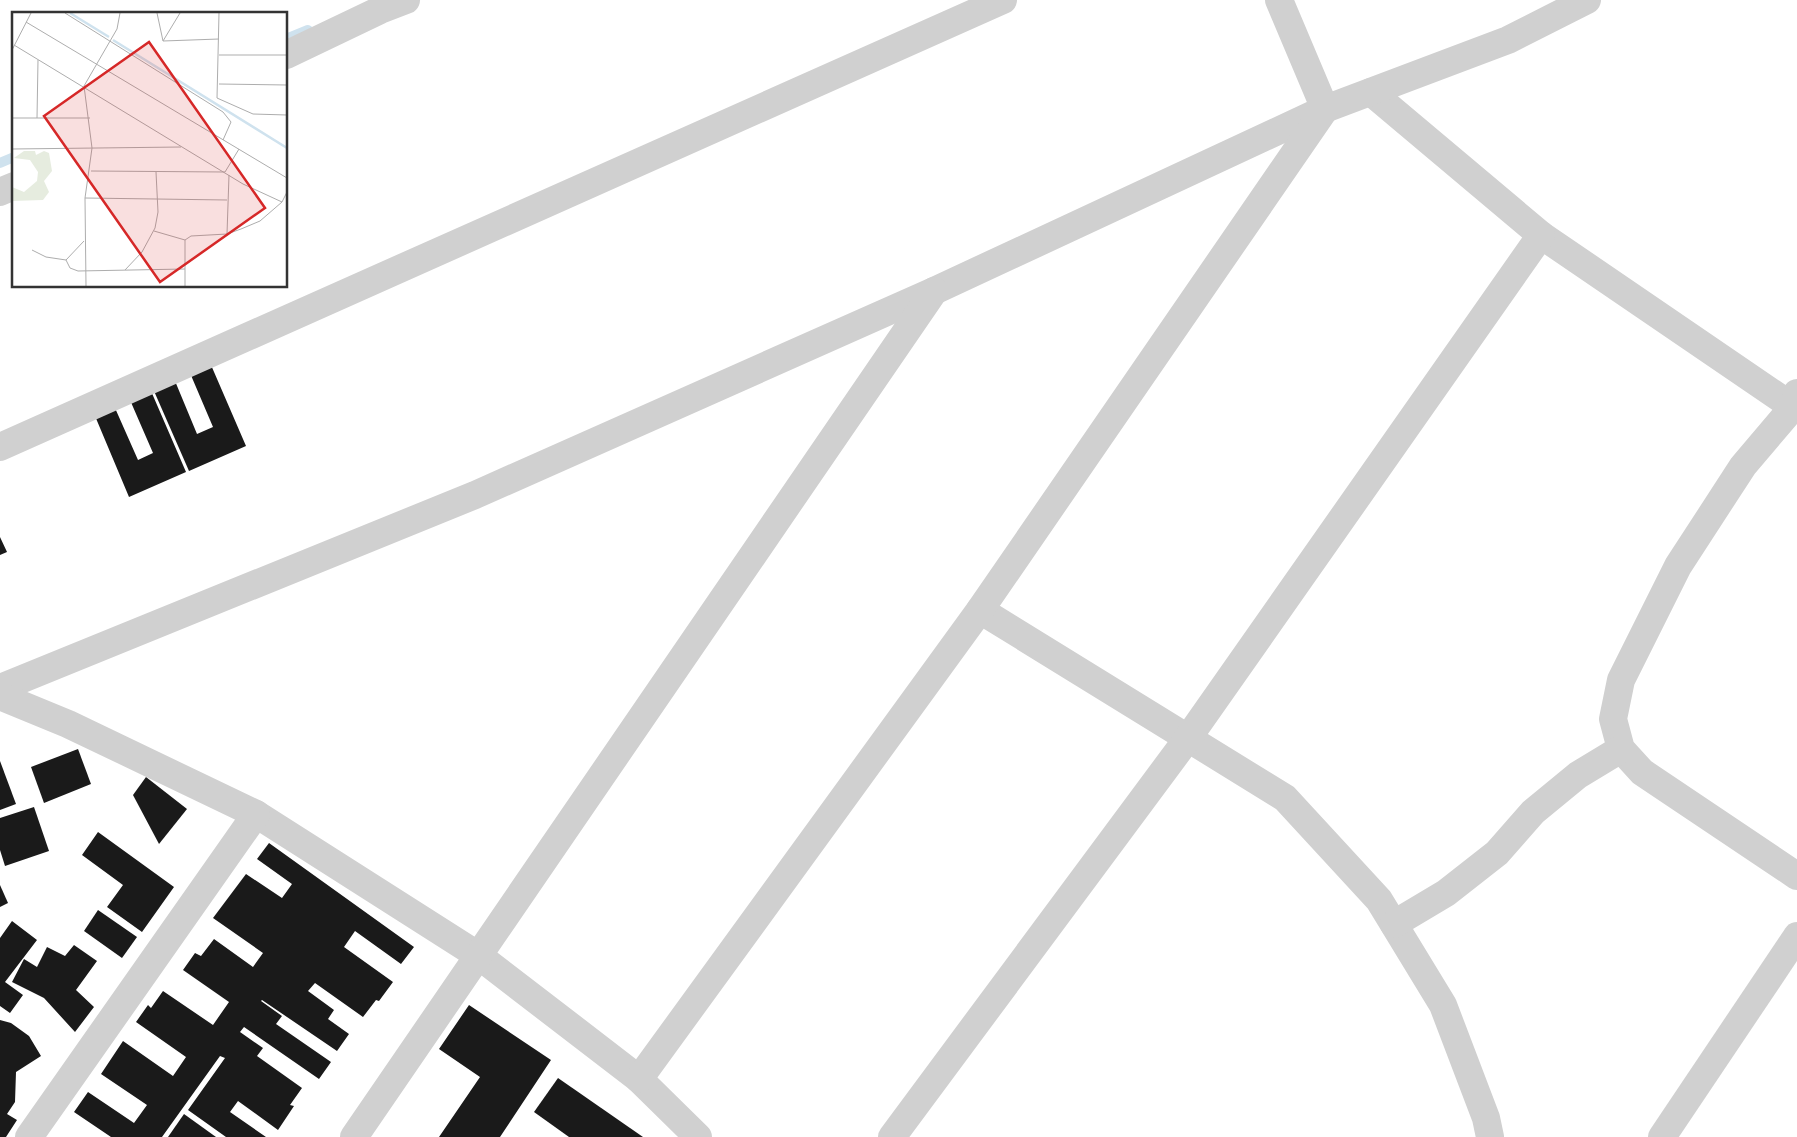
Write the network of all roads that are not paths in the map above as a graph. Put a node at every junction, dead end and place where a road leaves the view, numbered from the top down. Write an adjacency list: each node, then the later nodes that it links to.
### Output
1 (406, 0): 5 (street)
2 (1003, 0): 13 (street)
3 (1279, 0): 7 (street)
4 (1587, 0): 6 (street)
5 (288, 54)
6 (1371, 92): 7 (street); 10 (street)
7 (1325, 109): 11 (street); 14 (street)
8 (12, 187): 9 (street)
9 (0, 192)
10 (1542, 235): 12 (street); 17 (street)
11 (934, 291): 15 (street); 23 (street)
12 (1795, 400): 18 (street)
13 (0, 447)
14 (980, 610): 17 (street); 24 (street)
15 (0, 688)
16 (0, 696): 19 (street)
17 (1188, 738): 21 (street); 28 (street)
18 (1620, 749): 20 (street); 21 (street)
19 (256, 814): 23 (street); 25 (street)
20 (1797, 876)
21 (1394, 924): 29 (street)
22 (1797, 936): 30 (street)
23 (479, 956): 24 (street); 26 (street)
24 (639, 1079): 27 (street)
25 (29, 1137)
26 (354, 1137)
27 (698, 1137)
28 (892, 1137)
29 (1490, 1137)
30 (1662, 1137)

